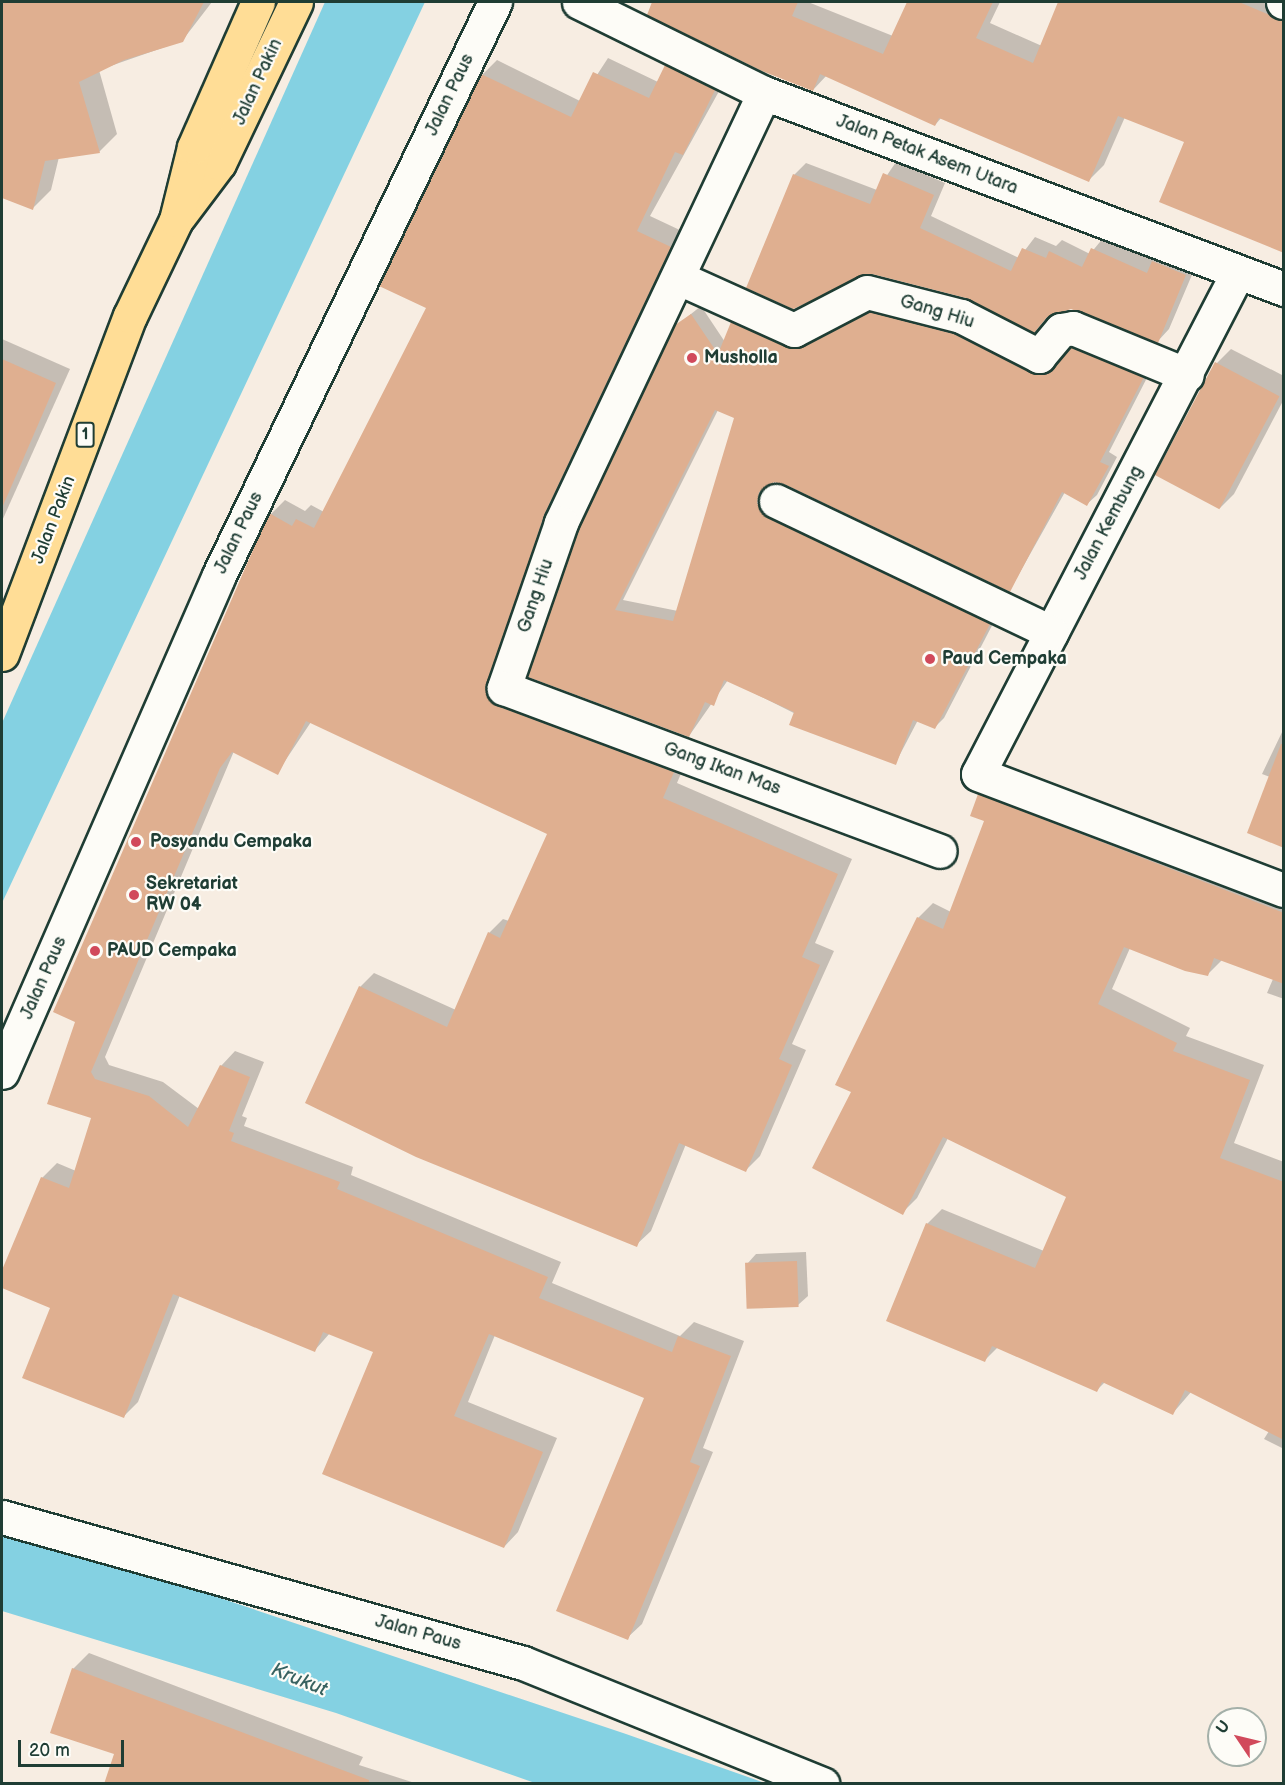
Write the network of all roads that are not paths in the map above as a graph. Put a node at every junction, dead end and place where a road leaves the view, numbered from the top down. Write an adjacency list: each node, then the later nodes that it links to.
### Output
1 (258, 2): 6 (highway, Jalan Pakin / 1)
2 (296, 2): 6 (highway, Jalan Pakin / 1)
3 (495, 2): 18 (street, Jalan Paus)
4 (579, 2): 5 (street, Jalan Petak Asem Utara)
5 (764, 93): 7 (street, Jalan Petak Asem Utara); 8 (street, Gang Hiu)
6 (176, 220): 12 (highway, Jalan Pakin / 1)
7 (1238, 272): 9 (street, Jalan Petak Asem Utara); 10 (street, Jalan Kembung)
8 (681, 279): 10 (street, Gang Hiu); 15 (street, Gang Hiu)
9 (1284, 289)
10 (1187, 375): 13 (street, Jalan Kembung)
11 (776, 501): 13 (street)
12 (8, 620): 14 (highway, Jalan Pakin / 1)
13 (1051, 632): 17 (street, Jalan Kembung)
14 (2, 654)
15 (504, 688): 16 (street, Gang Ikan Mas)
16 (939, 851)
17 (1284, 890)
18 (2, 1072)
19 (2, 1517): 20 (street, Jalan Paus)
20 (824, 1784)

